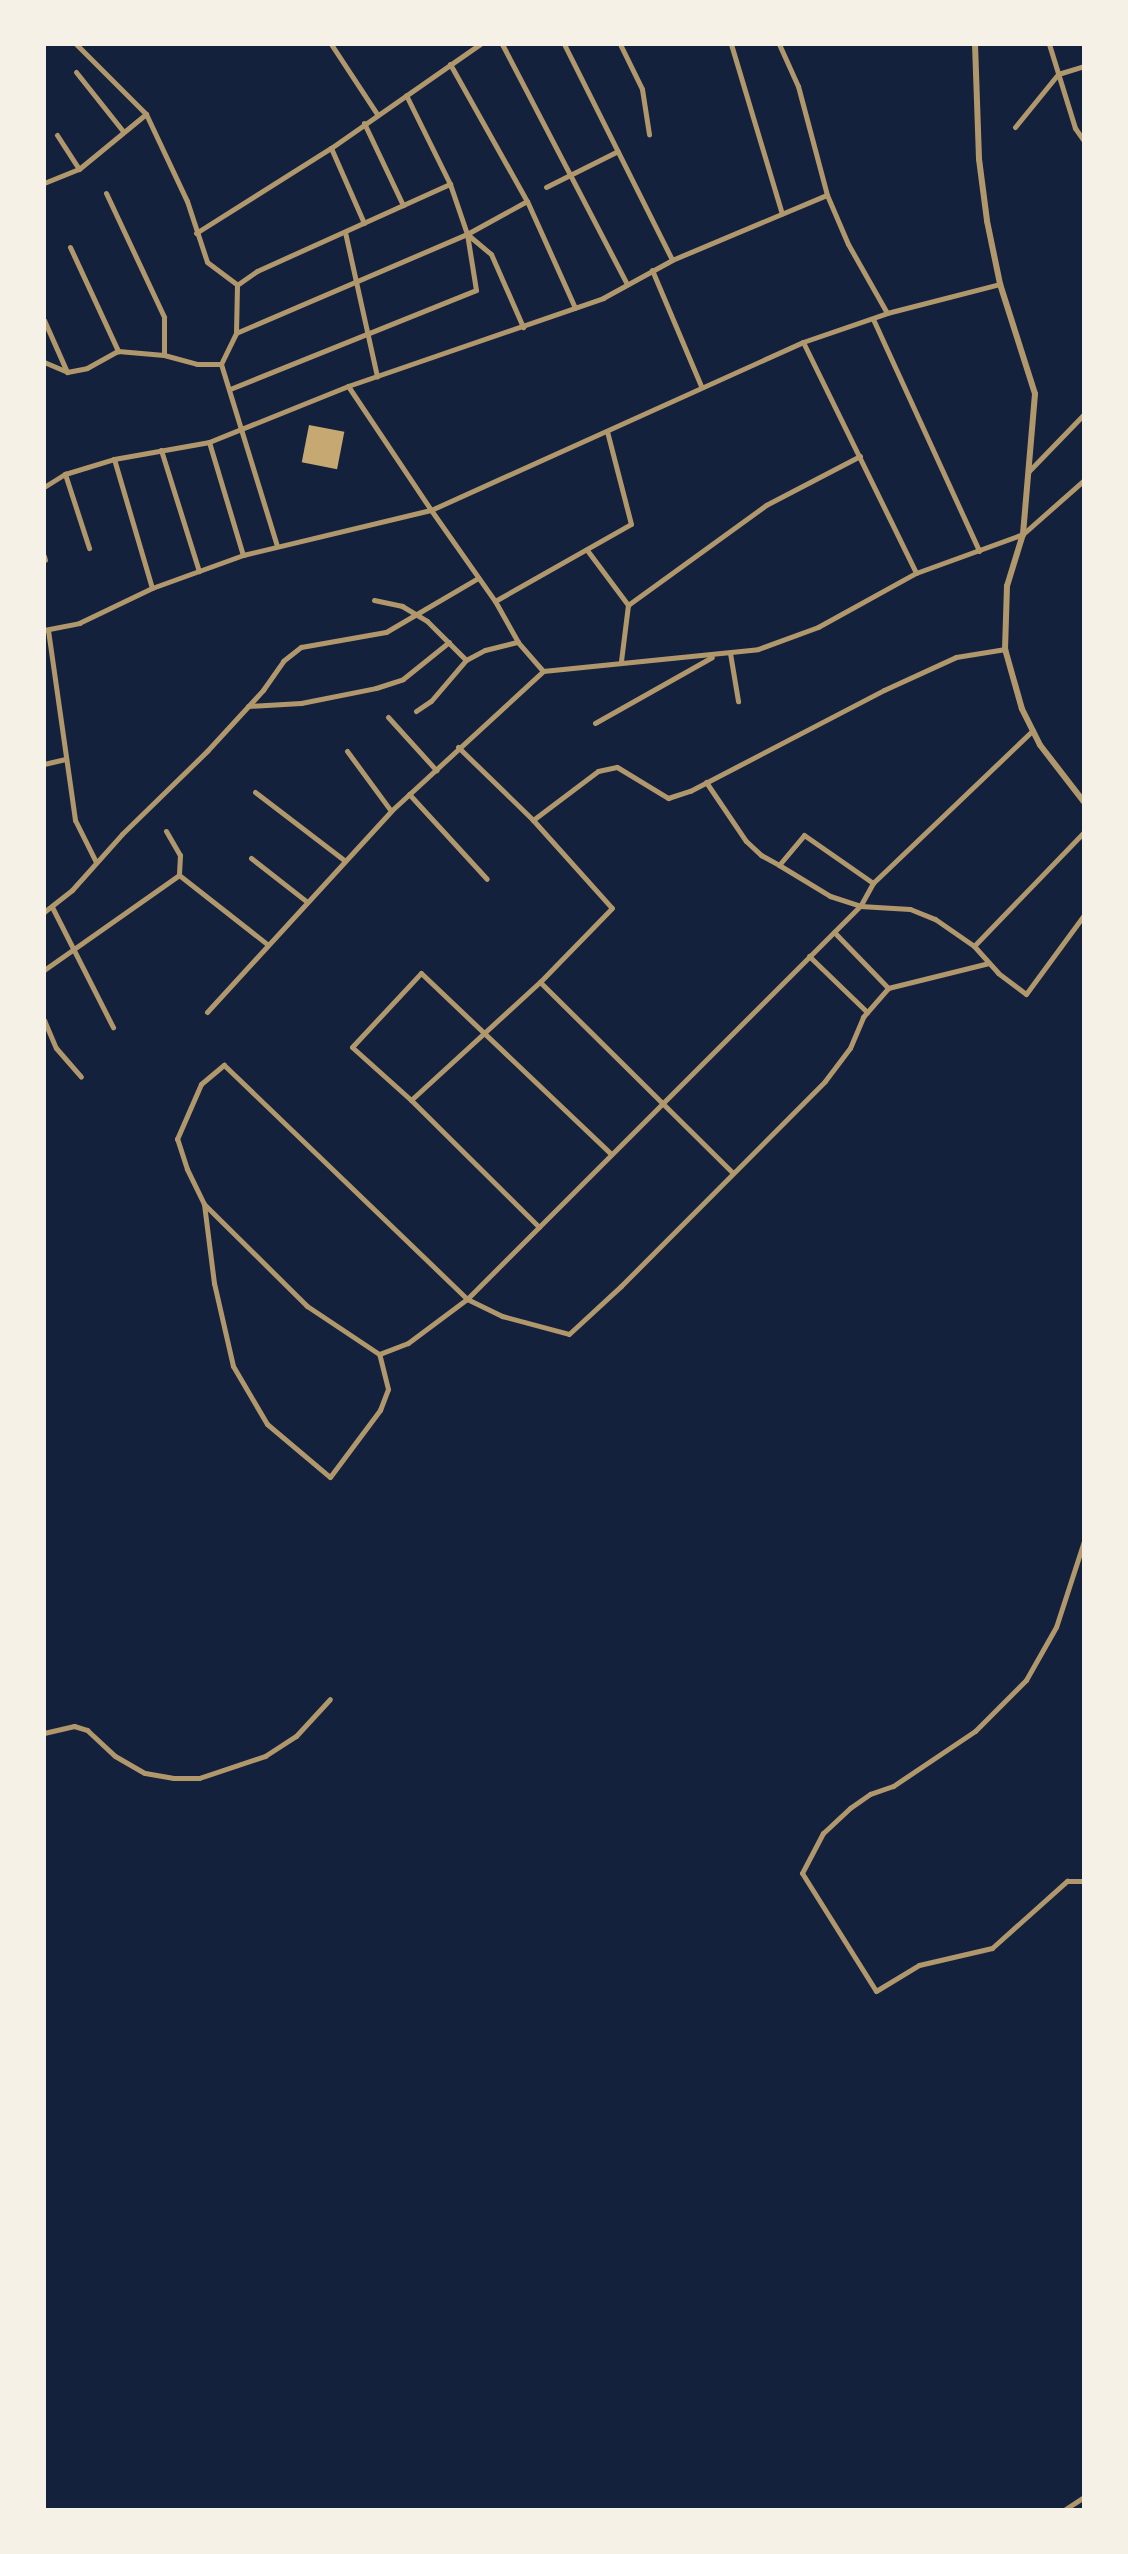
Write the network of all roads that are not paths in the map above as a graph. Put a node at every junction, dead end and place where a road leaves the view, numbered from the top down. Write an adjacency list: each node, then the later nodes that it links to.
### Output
1 (76, 44): 16 (street)
2 (331, 44): 17 (street)
3 (480, 44): 11 (street)
4 (502, 44): 27 (street)
5 (564, 44): 25 (street)
6 (620, 44): 21 (street)
7 (731, 44): 35 (street)
8 (779, 44): 32 (street)
9 (975, 44): 45 (street)
10 (1049, 44): 14 (street)
11 (450, 64): 15 (street); 33 (street)
12 (1084, 66): 14 (street)
13 (76, 72): 20 (street)
14 (1058, 74): 19 (street); 23 (street)
15 (406, 95): 17 (street); 29 (street)
16 (146, 114): 20 (street); 38 (street)
17 (377, 114): 18 (street)
18 (364, 123): 24 (street); 34 (street)
19 (1015, 127)
20 (123, 131): 26 (street)
21 (649, 134)
22 (57, 135): 26 (street)
23 (1084, 141)
24 (331, 148): 36 (street); 38 (street)
25 (618, 151): 27 (street); 41 (street)
26 (79, 169): 28 (street)
27 (570, 175): 30 (street); 44 (street)
28 (44, 183)
29 (450, 184): 34 (street); 39 (street)
30 (547, 187)
31 (106, 193): 56 (street)
32 (827, 195): 35 (street); 48 (street)
33 (527, 201): 39 (street); 47 (street)
34 (404, 205): 36 (street)
35 (782, 214): 41 (street)
36 (364, 223): 37 (street)
37 (345, 232): 43 (street); 46 (street)
38 (195, 233): 46 (street)
39 (467, 234): 43 (street); 51 (street); 52 (street)
40 (70, 247): 55 (street)
41 (672, 260): 42 (street)
42 (652, 270): 44 (street); 62 (street)
43 (354, 282): 52 (street); 53 (street)
44 (627, 284): 47 (street)
45 (1000, 284): 48 (street); 71 (street)
46 (237, 285): 53 (street)
47 (575, 308): 51 (street)
48 (887, 313): 49 (street)
49 (873, 319): 54 (street); 80 (street)
50 (44, 320): 59 (street)
51 (523, 327): 60 (street)
52 (366, 332): 60 (street); 63 (street)
53 (236, 333): 58 (street)
54 (803, 342): 62 (street); 69 (street)
55 (118, 351): 56 (street); 59 (street)
56 (164, 355): 58 (street)
57 (44, 362): 59 (street)
58 (221, 363): 63 (street)
59 (67, 372)
60 (377, 376): 61 (street)
61 (348, 386): 65 (street); 75 (street)
62 (701, 386): 66 (street)
63 (230, 389): 65 (street)
64 (1084, 414): 71 (street)
65 (240, 429): 67 (street); 77 (street)
66 (607, 431): 75 (street); 79 (street)
67 (209, 442): 68 (street); 81 (street)
68 (161, 450): 70 (street); 82 (street)
69 (860, 456): 83 (street); 88 (street)
70 (114, 459): 72 (street); 85 (street)
71 (1029, 471): 76 (street)
72 (65, 474): 74 (street); 78 (street)
73 (1084, 480): 76 (street)
74 (44, 487)
75 (431, 510): 77 (street); 84 (street)
76 (1023, 534): 80 (street); 93 (street)
77 (277, 546): 81 (street)
78 (89, 548)
79 (587, 550): 87 (street); 88 (street)
80 (978, 551): 83 (street)
81 (243, 555): 82 (street)
82 (199, 571): 85 (street)
83 (916, 573): 94 (street)
84 (478, 578): 87 (street); 89 (street)
85 (152, 588): 90 (street)
86 (374, 600): 89 (street)
87 (495, 601): 92 (street)
88 (628, 605): 97 (street)
89 (417, 616): 91 (street); 100 (street)
90 (46, 630): 107 (street)
91 (449, 642): 96 (street); 100 (street)
92 (518, 642): 96 (street); 98 (street)
93 (1005, 649): 104 (street); 110 (street)
94 (730, 653): 95 (street); 99 (street)
95 (714, 656): 97 (street); 103 (street)
96 (466, 660): 101 (street)
97 (621, 661): 98 (street)
98 (543, 671): 105 (street)
99 (738, 701)
100 (248, 706): 120 (street)
101 (416, 711)
102 (388, 717): 109 (street)
103 (596, 723)
104 (1033, 730): 113 (street); 124 (street)
105 (458, 747): 109 (street); 115 (street)
106 (347, 751): 114 (street)
107 (65, 759): 108 (street); 120 (street)
108 (44, 764)
109 (436, 770): 112 (street)
110 (706, 782): 115 (street); 121 (street)
111 (255, 792): 119 (street)
112 (409, 794): 114 (street); 123 (street)
113 (1084, 802)
114 (391, 811): 119 (street)
115 (533, 820): 137 (street)
116 (166, 831): 122 (street)
117 (1084, 832): 132 (street)
118 (251, 858): 125 (street)
119 (344, 860): 125 (street)
120 (96, 862): 127 (street)
121 (779, 865): 124 (street); 126 (street)
122 (179, 875): 131 (street); 133 (street)
123 (487, 879)
124 (873, 883): 126 (street)
125 (306, 901): 131 (street)
126 (860, 905): 130 (street); 132 (street)
127 (52, 907): 128 (street); 133 (street)
128 (44, 912)
129 (1084, 915): 135 (street)
130 (834, 932): 134 (street); 138 (street)
131 (267, 944): 139 (street)
132 (974, 946): 135 (street)
133 (74, 950): 136 (street); 142 (street)
134 (809, 956): 140 (street); 146 (street)
135 (989, 963): 138 (street)
136 (44, 970)
137 (540, 982): 143 (street); 146 (street)
138 (888, 988): 140 (street)
139 (207, 1012)
140 (867, 1012): 148 (street)
141 (44, 1020): 144 (street)
142 (113, 1027)
143 (485, 1032): 145 (street); 145 (street); 147 (street)
144 (81, 1077)
145 (411, 1100): 150 (street)
146 (661, 1104): 147 (street); 148 (street)
147 (611, 1154): 150 (street)
148 (732, 1172): 151 (street)
149 (204, 1204): 151 (street); 152 (street); 152 (street)
150 (539, 1227): 151 (street)
151 (467, 1299): 152 (street)
152 (379, 1354)
153 (1084, 1541): 156 (street)
154 (330, 1699): 155 (street)
155 (44, 1733)
156 (1084, 1881)
157 (1084, 2497): 158 (street)
158 (1064, 2510)

